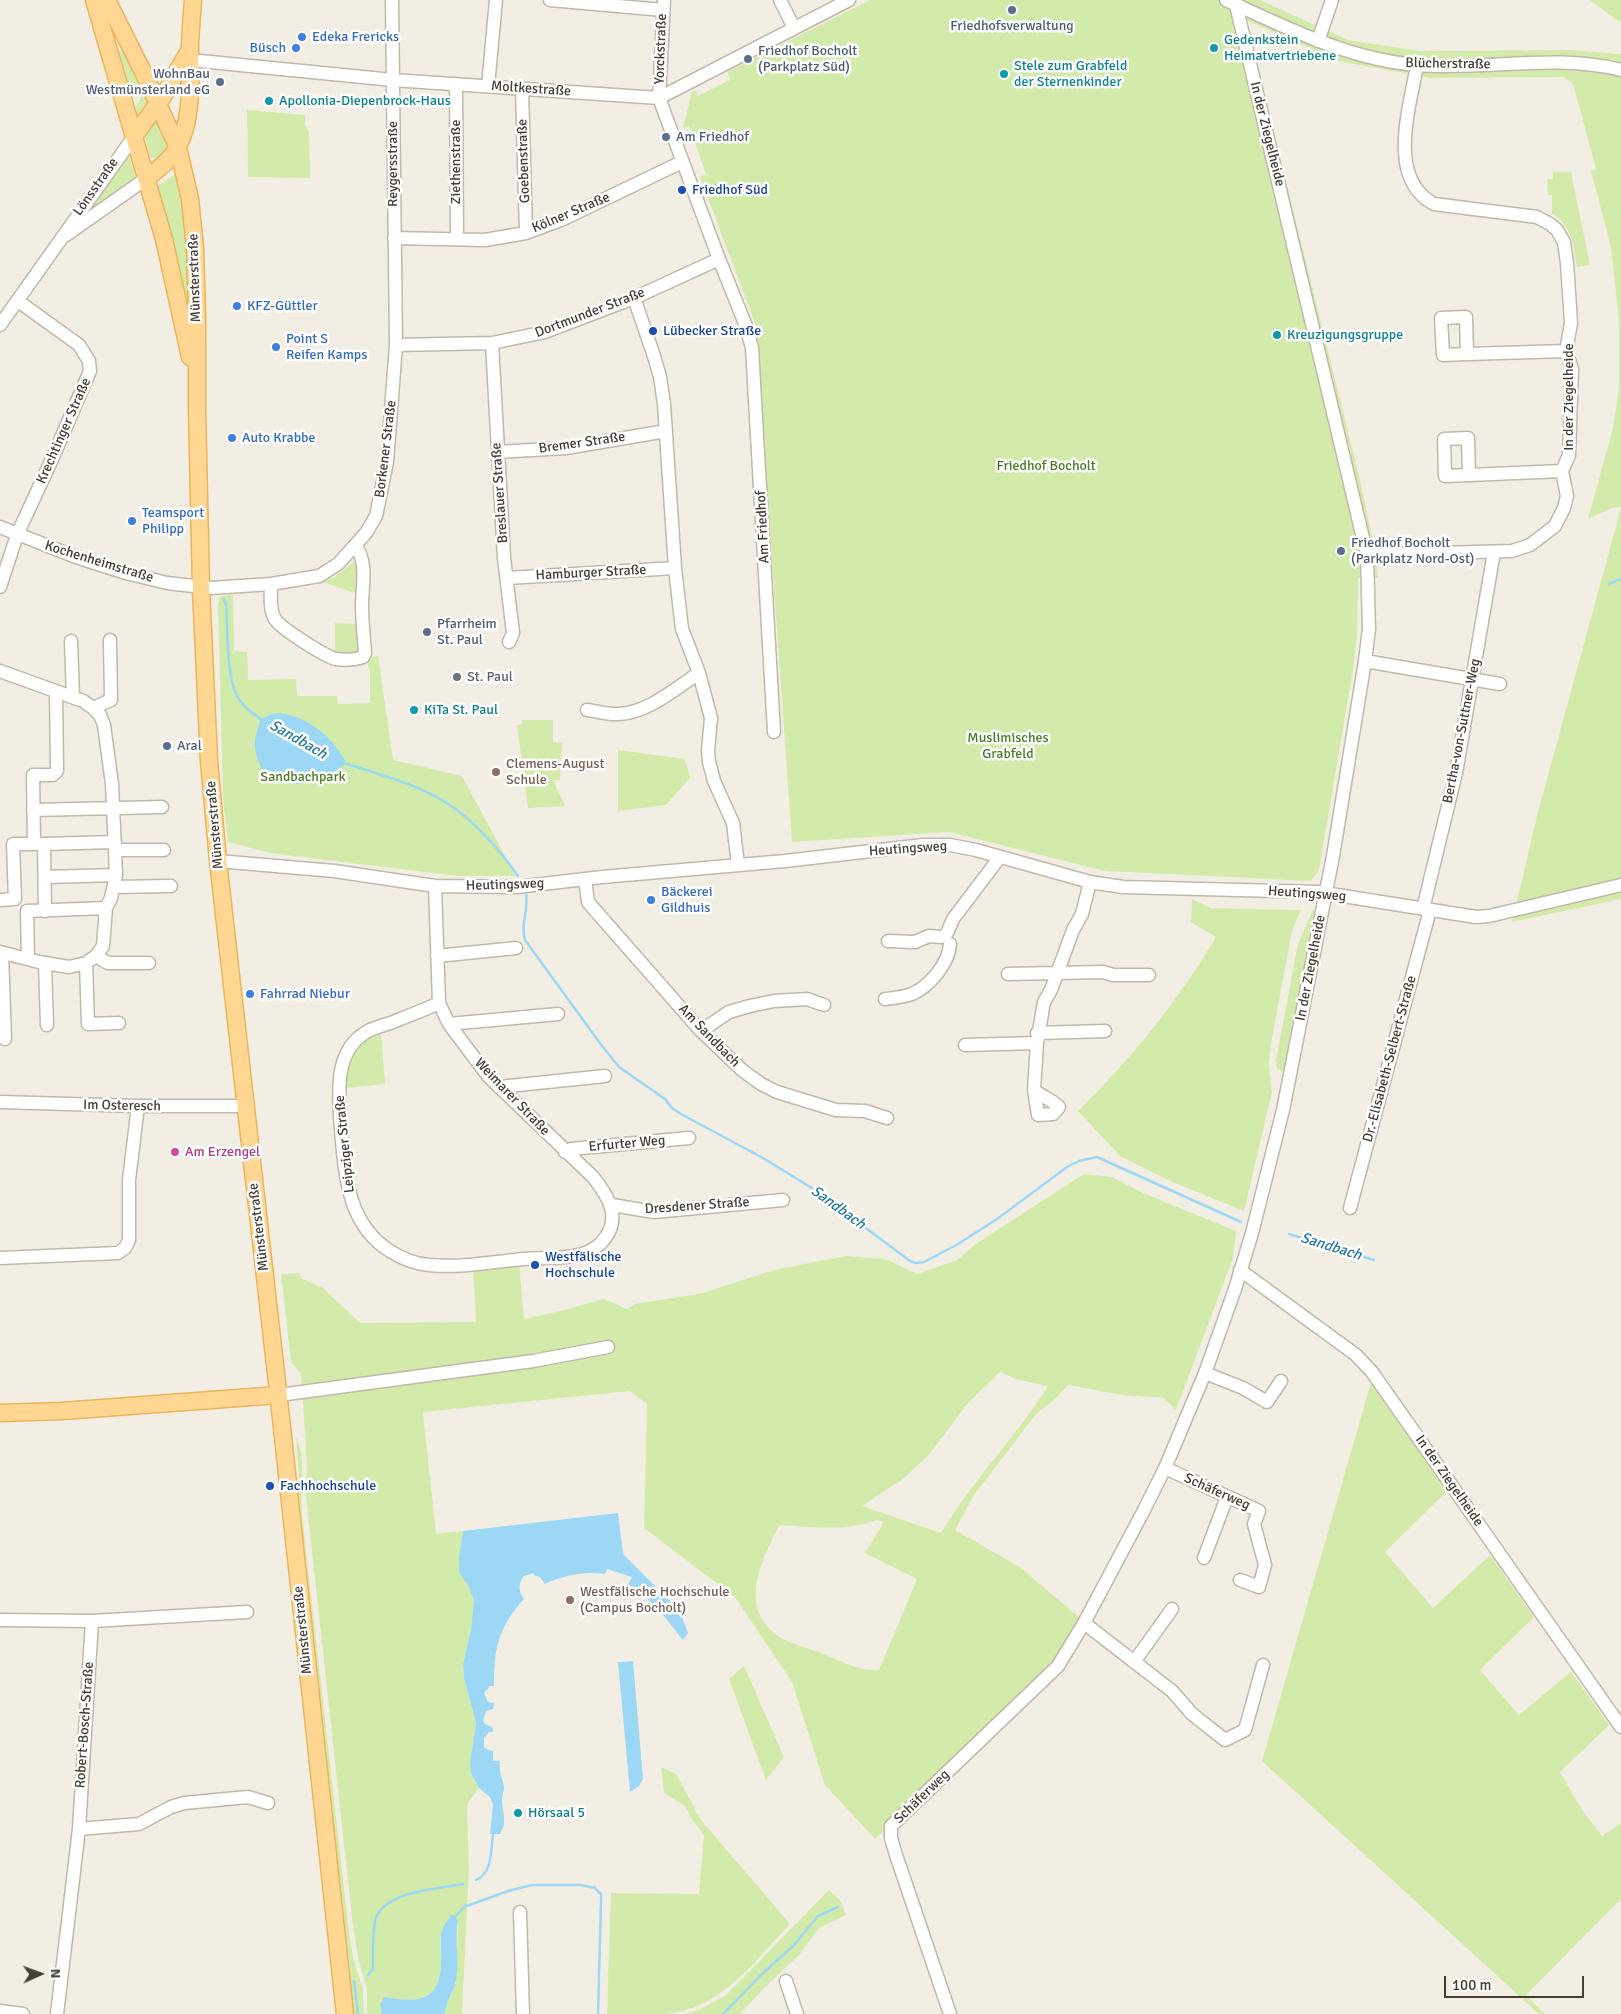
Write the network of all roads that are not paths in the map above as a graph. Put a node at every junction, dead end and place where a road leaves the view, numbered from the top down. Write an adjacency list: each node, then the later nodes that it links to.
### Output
1 (94, 0): 25 (main road, Münsterstraße)
2 (107, 0): 18 (main road, Münsterstraße)
3 (193, 0): 14 (main road)
4 (392, 0): 19 (street, Reygersstraße)
5 (496, 0): 21 (street)
6 (550, 0): 11 (street)
7 (780, 0): 12 (street)
8 (849, 0): 12 (street)
9 (1332, 0): 13 (street)
10 (1231, 2): 13 (street, Blücherstraße); 50 (street, In der Ziegelheide)
11 (663, 5): 23 (street, Yorckstraße)
12 (794, 28): 23 (street)
13 (1318, 41): 15 (street, Blücherstraße)
14 (190, 54): 17 (main road); 19 (street, Moltkestraße); 26 (main road)
15 (1417, 65): 16 (street, Blücherstraße); 39 (street, In der Ziegelheide)
16 (1621, 70)
17 (177, 75): 18 (main road); 24 (main road)
18 (147, 80): 24 (main road, Münsterstraße)
19 (393, 80): 20 (street, Moltkestraße); 30 (street, Reygersstraße)
20 (456, 84): 21 (street, Moltkestraße); 32 (street, Ziethenstraße)
21 (488, 86): 22 (street, Moltkestraße)
22 (522, 89): 23 (street, Moltkestraße); 29 (street, Goebenstraße)
23 (659, 98): 27 (street, Am Friedhof)
24 (158, 104): 25 (main road); 26 (main road, Münsterstraße)
25 (135, 135): 28 (main road, Münsterstraße); 31 (street, Lönsstraße)
26 (178, 148): 28 (main road); 41 (main road, Münsterstraße)
27 (682, 162): 29 (street, Kölner Straße); 33 (street, Am Friedhof)
28 (147, 178): 31 (street, Lönsstraße); 41 (main road, Münsterstraße)
29 (526, 232): 32 (street, Kölner Straße)
30 (394, 238): 32 (street, Kölner Straße); 38 (street, Borkener Straße)
31 (58, 240): 35 (street, Lönsstraße)
32 (457, 240)
33 (719, 259): 34 (street, Dortmunder Straße); 68 (street, Am Friedhof)
34 (634, 298): 37 (street, Dortmunder Straße); 42 (street)
35 (18, 301): 36 (street, Lönsstraße); 47 (street, Krechtinger Straße)
36 (0, 325)
37 (492, 343): 38 (street, Dortmunder Straße); 43 (street, Breslauer Straße)
38 (396, 345): 48 (street, Borkener Straße)
39 (1566, 351): 40 (street); 44 (street, In der Ziegelheide)
40 (1467, 354)
41 (197, 409): 55 (main road, Münsterstraße)
42 (666, 431): 43 (street, Bremer Straße); 51 (street)
43 (497, 452): 52 (street, Breslauer Straße)
44 (1562, 471): 45 (street); 49 (street, In der Ziegelheide)
45 (1469, 475)
46 (0, 527): 47 (street, Kochenheimstraße)
47 (17, 535): 54 (street, Krechtinger Straße); 55 (street, Kochenheimstraße)
48 (356, 546): 53 (street, Borkener Straße); 53 (street)
49 (1494, 552): 50 (street, In der Ziegelheide); 62 (street, Bertha-von-Suttner-Weg)
50 (1367, 555): 59 (street, In der Ziegelheide)
51 (675, 568): 52 (street, Hamburger Straße); 61 (street)
52 (507, 578): 58 (street, Breslauer Straße)
53 (271, 584): 55 (street, Borkener Straße)
54 (0, 587)
55 (201, 588): 76 (main road, Münsterstraße)
56 (110, 640): 66 (street)
57 (71, 641): 65 (street)
58 (509, 642)
59 (1365, 661): 62 (street); 85 (street, In der Ziegelheide)
60 (0, 671): 64 (street)
61 (699, 674): 67 (street); 77 (street)
62 (1472, 679): 63 (street); 89 (street, Bertha-von-Suttner-Weg)
63 (1500, 684)
64 (56, 691): 65 (street); 71 (street)
65 (73, 697): 66 (street)
66 (93, 708): 69 (street)
67 (587, 710)
68 (774, 732)
69 (114, 807): 70 (street); 71 (street); 73 (street)
70 (162, 807)
71 (34, 810): 72 (street)
72 (39, 844): 73 (street); 78 (street); 86 (street)
73 (115, 846): 74 (street); 80 (street)
74 (164, 850)
75 (1000, 856): 77 (street, Heutingsweg); 81 (street, Heutingsweg); 90 (street)
76 (218, 861): 84 (street, Heutingsweg); 119 (main road, Münsterstraße)
77 (738, 865): 79 (street, Heutingsweg)
78 (45, 877): 80 (street); 88 (street)
79 (585, 879): 84 (street, Heutingsweg); 109 (street, Am Sandbach)
80 (115, 881): 83 (street); 87 (street)
81 (1090, 882): 85 (street, Heutingsweg); 99 (street)
82 (1621, 885): 89 (street, Heutingsweg)
83 (171, 886)
84 (435, 886): 94 (street, Weimarer Straße)
85 (1326, 893): 89 (street, Heutingsweg); 127 (street, In der Ziegelheide)
86 (0, 900)
87 (106, 908): 88 (street); 96 (street)
88 (45, 910): 95 (street)
89 (1427, 910): 125 (street, Dr.-Elisabeth-Selbert-Straße)
90 (946, 938): 91 (street); 102 (street)
91 (888, 941)
92 (516, 948): 94 (street)
93 (1, 953): 95 (street); 112 (street)
94 (437, 956): 103 (street, Weimarer Straße)
95 (28, 959): 98 (street)
96 (91, 960): 97 (street); 98 (street); 106 (street)
97 (149, 963)
98 (45, 964): 108 (street)
99 (1057, 971): 100 (street); 101 (street); 111 (street)
100 (1008, 974)
101 (1149, 975)
102 (884, 999)
103 (438, 1003): 107 (street, Weimarer Straße); 124 (street, Leipziger Straße)
104 (824, 1005): 109 (street)
105 (558, 1014): 107 (street)
106 (119, 1023)
107 (449, 1024): 115 (street, Weimarer Straße)
108 (47, 1025)
109 (701, 1031): 120 (street, Am Sandbach)
110 (1106, 1031): 111 (street)
111 (1037, 1038): 113 (street); 116 (street)
112 (5, 1039)
113 (965, 1045)
114 (605, 1076): 115 (street)
115 (500, 1087): 122 (street, Weimarer Straße)
116 (1034, 1090)
117 (0, 1102): 118 (street, Im Osteresch)
118 (138, 1106): 119 (street, Im Osteresch); 126 (street)
119 (245, 1106): 132 (main road, Münsterstraße)
120 (888, 1118)
121 (689, 1138): 122 (street, Erfurter Weg)
122 (565, 1152): 124 (street, Weimarer Straße)
123 (783, 1200): 124 (street, Dresdener Straße)
124 (612, 1205)
125 (1350, 1208)
126 (0, 1258)
127 (1240, 1270): 128 (street, In der Ziegelheide); 145 (street, In der Ziegelheide)
128 (1235, 1289): 130 (street, Schäferweg)
129 (608, 1347): 132 (street)
130 (1205, 1373): 131 (street); 134 (street, Schäferweg)
131 (1281, 1381)
132 (279, 1395): 133 (main road); 153 (main road, Münsterstraße)
133 (0, 1413)
134 (1165, 1468): 135 (street, Schäferweg); 142 (street, Schäferweg)
135 (1227, 1497): 136 (street); 137 (street, Schäferweg)
136 (1204, 1558)
137 (1240, 1580)
138 (1172, 1609): 143 (street)
139 (247, 1612): 141 (street)
140 (0, 1620): 141 (street)
141 (92, 1621): 147 (street, Robert-Bosch-Straße)
142 (1084, 1623): 143 (street); 156 (street, Schäferweg)
143 (1134, 1662): 144 (street)
144 (1264, 1666)
145 (1621, 1727)
146 (268, 1803): 147 (street)
147 (79, 1829): 152 (street, Robert-Bosch-Straße)
148 (520, 1912): 154 (street)
149 (786, 1981): 155 (street)
150 (0, 2011): 151 (street)
151 (23, 2014)
152 (57, 2014)
153 (345, 2014)
154 (523, 2014)
155 (797, 2014)
156 (950, 2014)

